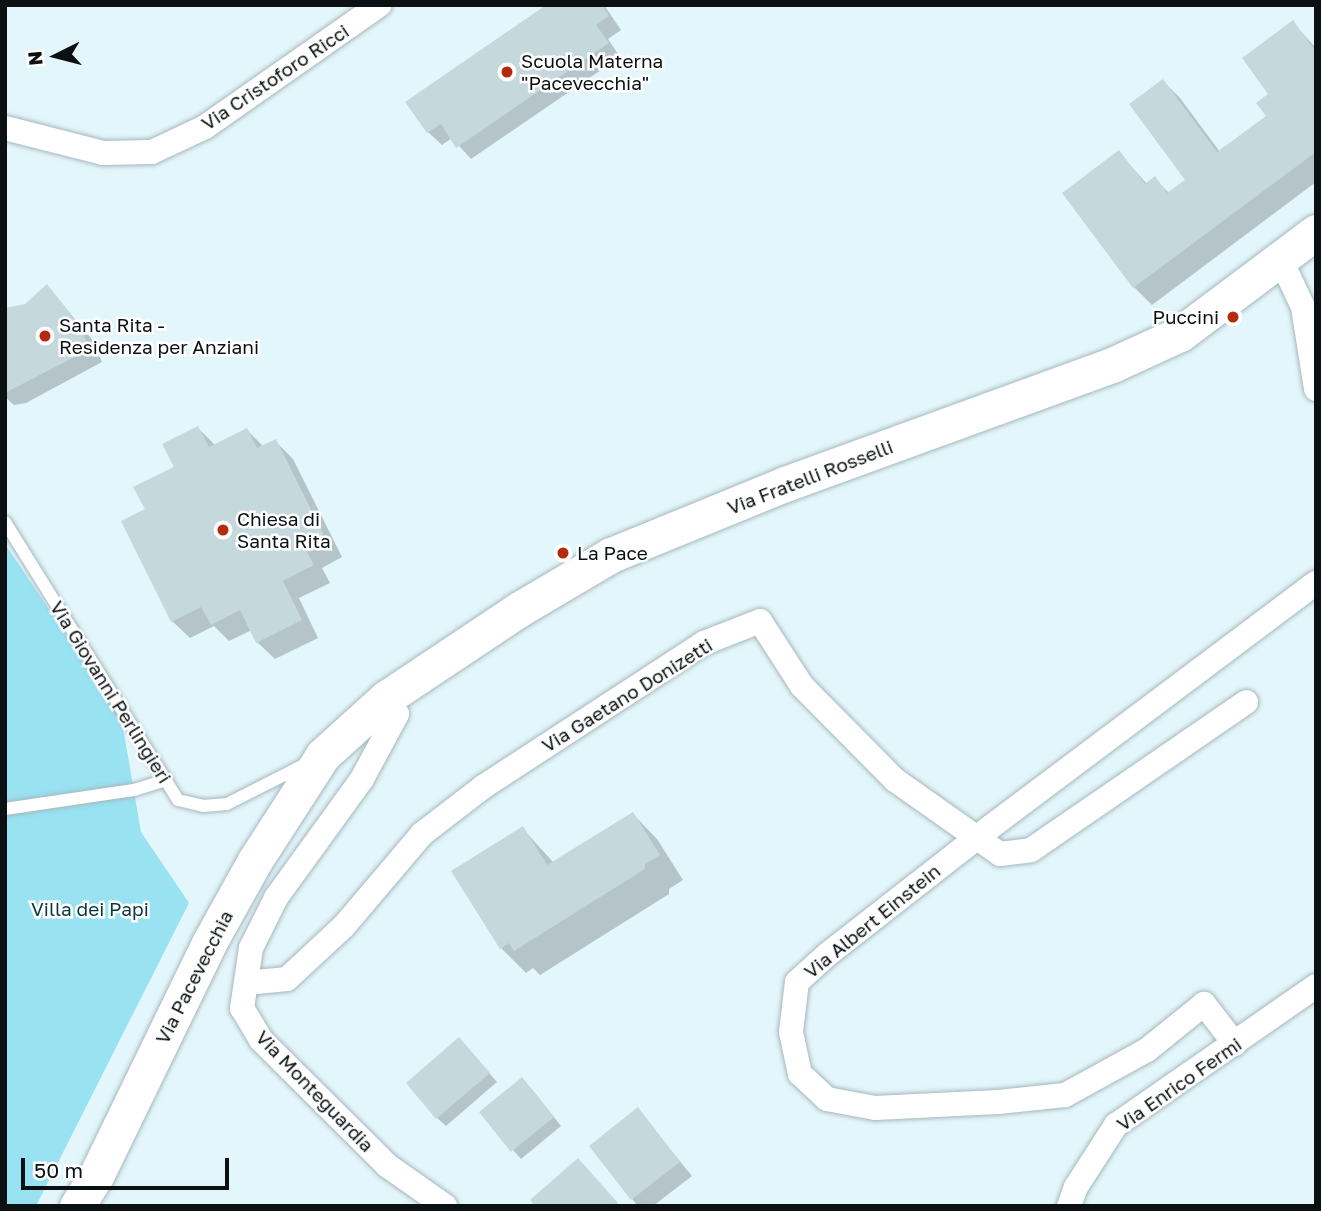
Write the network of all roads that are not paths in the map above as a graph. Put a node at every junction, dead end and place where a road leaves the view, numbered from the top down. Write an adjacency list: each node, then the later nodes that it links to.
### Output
1 (379, 5): 2 (street, Via Cristoforo Ricci)
2 (5, 128)
3 (1316, 232): 4 (street, Via Fratelli Rosselli)
4 (1280, 258): 5 (street); 8 (street, Via Fratelli Rosselli)
5 (1316, 389)
6 (5, 522): 11 (lane, Via Giovanni Perlingieri)
7 (1316, 583): 13 (street, Via Albert Einstein)
8 (386, 698): 10 (street, Via Fratelli Rosselli); 14 (street, Via Monteguardia)
9 (1246, 702): 13 (street, Via Gaetano Donizetti)
10 (323, 755): 11 (lane, Via Giovanni Perlingieri); 17 (street, Via Pacevecchia)
11 (166, 780): 12 (lane)
12 (5, 809)
13 (978, 837): 14 (street, Via Gaetano Donizetti); 16 (street, Via Albert Einstein)
14 (246, 983): 18 (street, Via Monteguardia)
15 (1316, 986): 16 (street, Via Enrico Fermi)
16 (1235, 1044): 19 (street, Via Enrico Fermi)
17 (77, 1206)
18 (445, 1206)
19 (1069, 1206)

